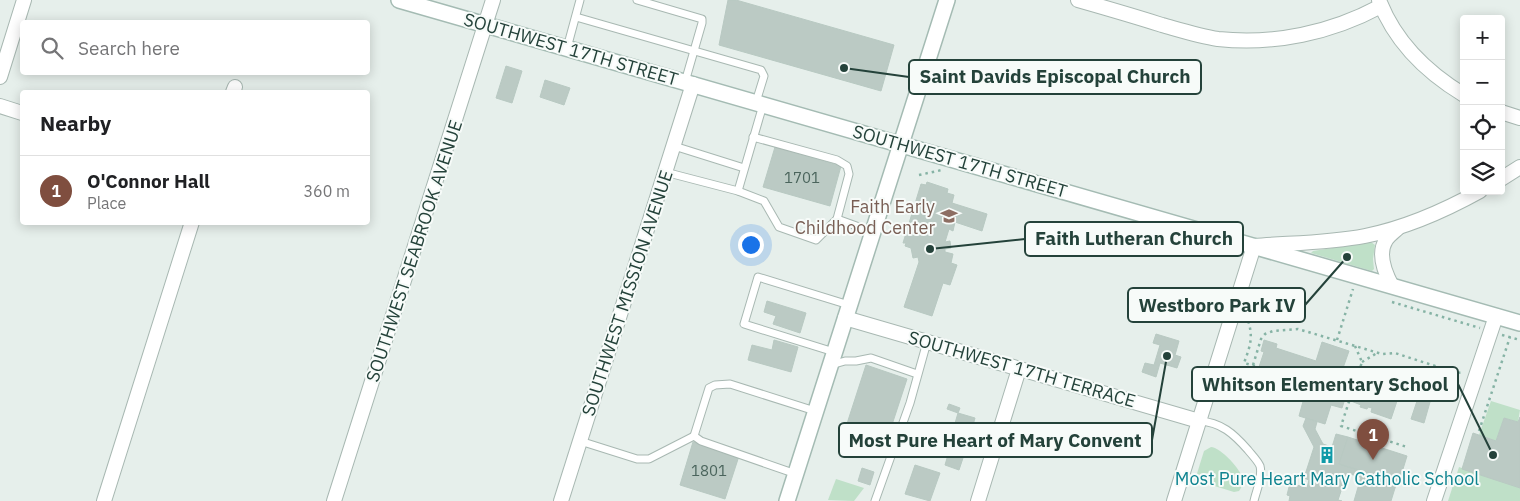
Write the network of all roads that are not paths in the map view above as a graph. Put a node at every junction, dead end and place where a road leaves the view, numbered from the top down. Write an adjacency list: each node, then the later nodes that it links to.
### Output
1 (24, 0): 13 (street)
2 (399, 0): 10 (main road, SOUTHWEST 17TH STREET)
3 (493, 0): 10 (street, SOUTHWEST SEABROOK AVENUE)
4 (580, 0): 9 (lane)
5 (637, 0): 12 (lane)
6 (947, 0): 22 (main road)
7 (1078, 0): 8 (street)
8 (1380, 3): 15 (street)
9 (576, 17): 11 (lane); 12 (lane)
10 (486, 25): 11 (main road, SOUTHWEST 17TH STREET); 49 (street, SOUTHWEST SEABROOK AVENUE)
11 (567, 48): 14 (main road, SOUTHWEST 17TH STREET)
12 (694, 51): 14 (lane); 16 (lane)
13 (0, 77)
14 (689, 83): 16 (main road, SOUTHWEST 17TH STREET); 23 (street, SOUTHWEST MISSION AVENUE)
15 (1460, 93)
16 (760, 103): 21 (lane); 22 (main road, SOUTHWEST 17TH STREET)
17 (0, 106): 18 (street)
18 (20, 112)
19 (1505, 113): 20 (street)
20 (1520, 118)
21 (753, 137): 25 (lane); 30 (lane)
22 (901, 144): 33 (main road); 34 (main road, SOUTHWEST 17TH STREET)
23 (674, 146): 25 (lane); 26 (street, SOUTHWEST MISSION AVENUE)
24 (1520, 167): 27 (street)
25 (744, 168): 28 (lane)
26 (665, 172): 28 (lane); 46 (street, SOUTHWEST MISSION AVENUE)
27 (1505, 176)
28 (738, 191): 30 (lane)
29 (1473, 195): 32 (street)
30 (837, 219): 33 (lane)
31 (191, 225): 48 (street)
32 (1398, 228): 34 (street); 35 (street)
33 (873, 232): 36 (main road)
34 (1254, 246): 35 (main road, SOUTHWEST 17TH STREET); 44 (street)
35 (1388, 293): 37 (main road, SOUTHWEST 17TH STREET)
36 (847, 312): 39 (street, SOUTHWEST 17TH TERRACE); 40 (main road); 40 (lane)
37 (1496, 316): 38 (main road, SOUTHWEST 17TH STREET); 56 (street)
38 (1520, 323)
39 (927, 342): 41 (street, SOUTHWEST 17TH TERRACE); 42 (lane)
40 (832, 359): 42 (lane); 43 (main road)
41 (1019, 369): 44 (street, SOUTHWEST 17TH TERRACE); 53 (street)
42 (917, 374): 52 (lane)
43 (816, 411): 45 (lane); 47 (main road)
44 (1199, 420): 54 (street); 55 (lane)
45 (694, 436): 46 (lane); 47 (lane)
46 (580, 441): 50 (street, SOUTHWEST MISSION AVENUE)
47 (796, 474): 51 (main road)
48 (104, 501)
49 (334, 501)
50 (561, 501)
51 (789, 501)
52 (875, 501)
53 (978, 501)
54 (1174, 501)
55 (1254, 501)
56 (1434, 501)

